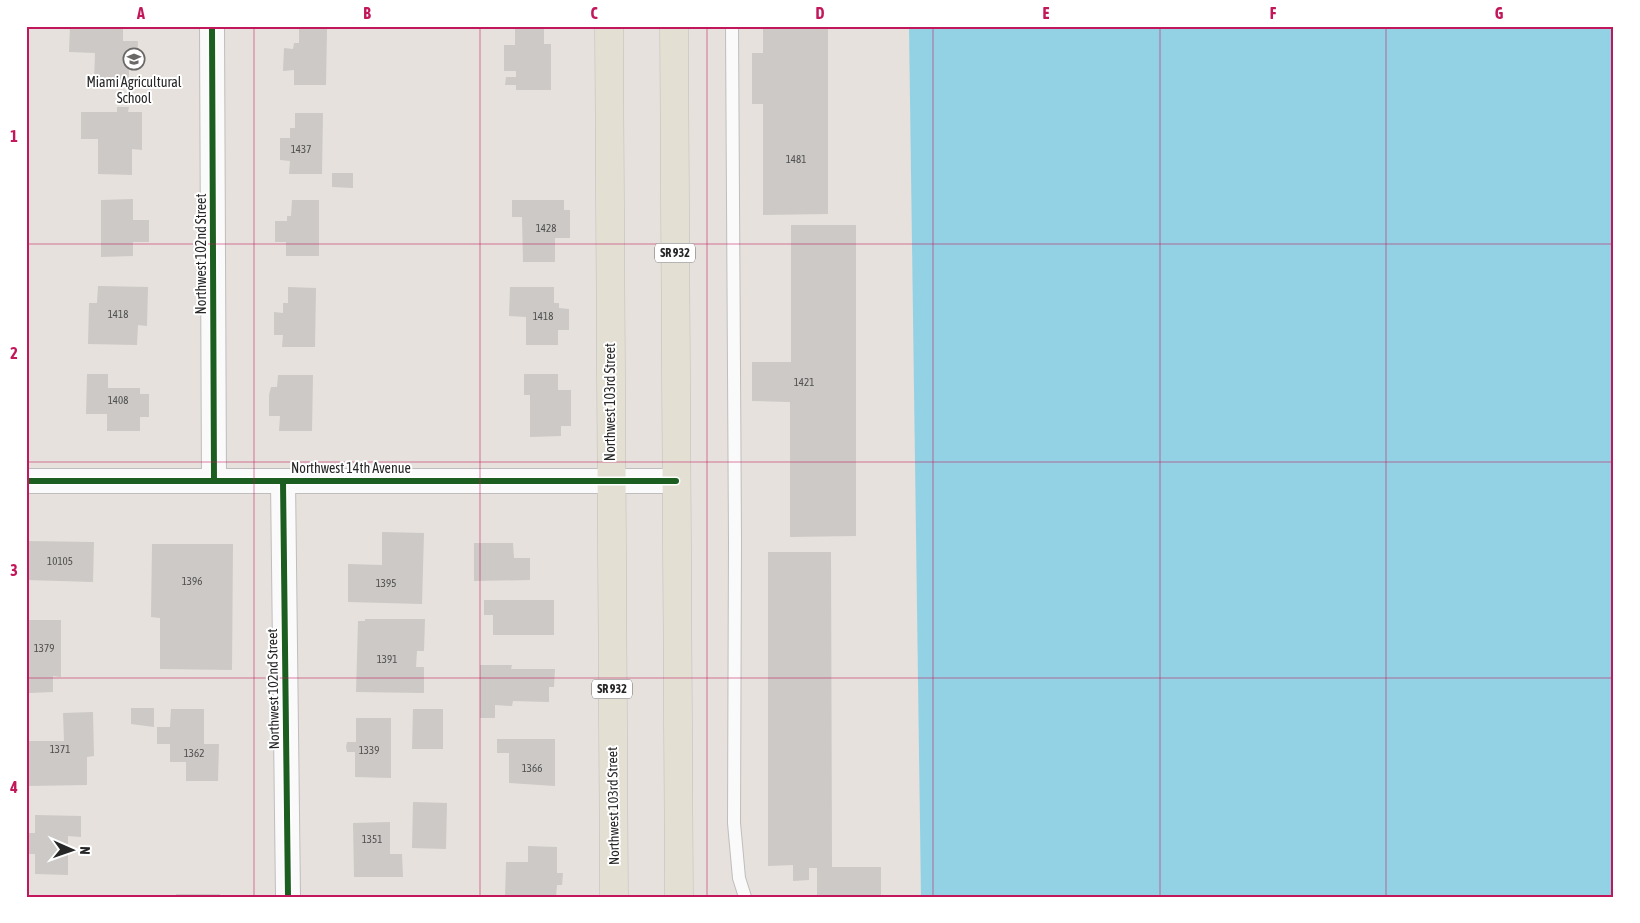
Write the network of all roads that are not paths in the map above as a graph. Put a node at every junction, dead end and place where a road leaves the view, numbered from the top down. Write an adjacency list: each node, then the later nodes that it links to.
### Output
1 (212, 26): 7 (street, Northwest 102nd Street)
2 (609, 26): 9 (main road, Northwest 103rd Street / SR 932)
3 (674, 26): 5 (main road, SR 932)
4 (732, 26): 13 (lane)
5 (676, 480): 9 (street, Northwest 14th Avenue); 12 (main road, SR 932)
6 (26, 481): 7 (street, Northwest 14th Avenue)
7 (214, 481): 8 (street, Northwest 14th Avenue)
8 (283, 481): 9 (street, Northwest 14th Avenue); 10 (street, Northwest 102nd Street)
9 (610, 481): 11 (main road, Northwest 103rd Street / SR 932)
10 (288, 897)
11 (614, 897)
12 (679, 897)
13 (745, 897)

